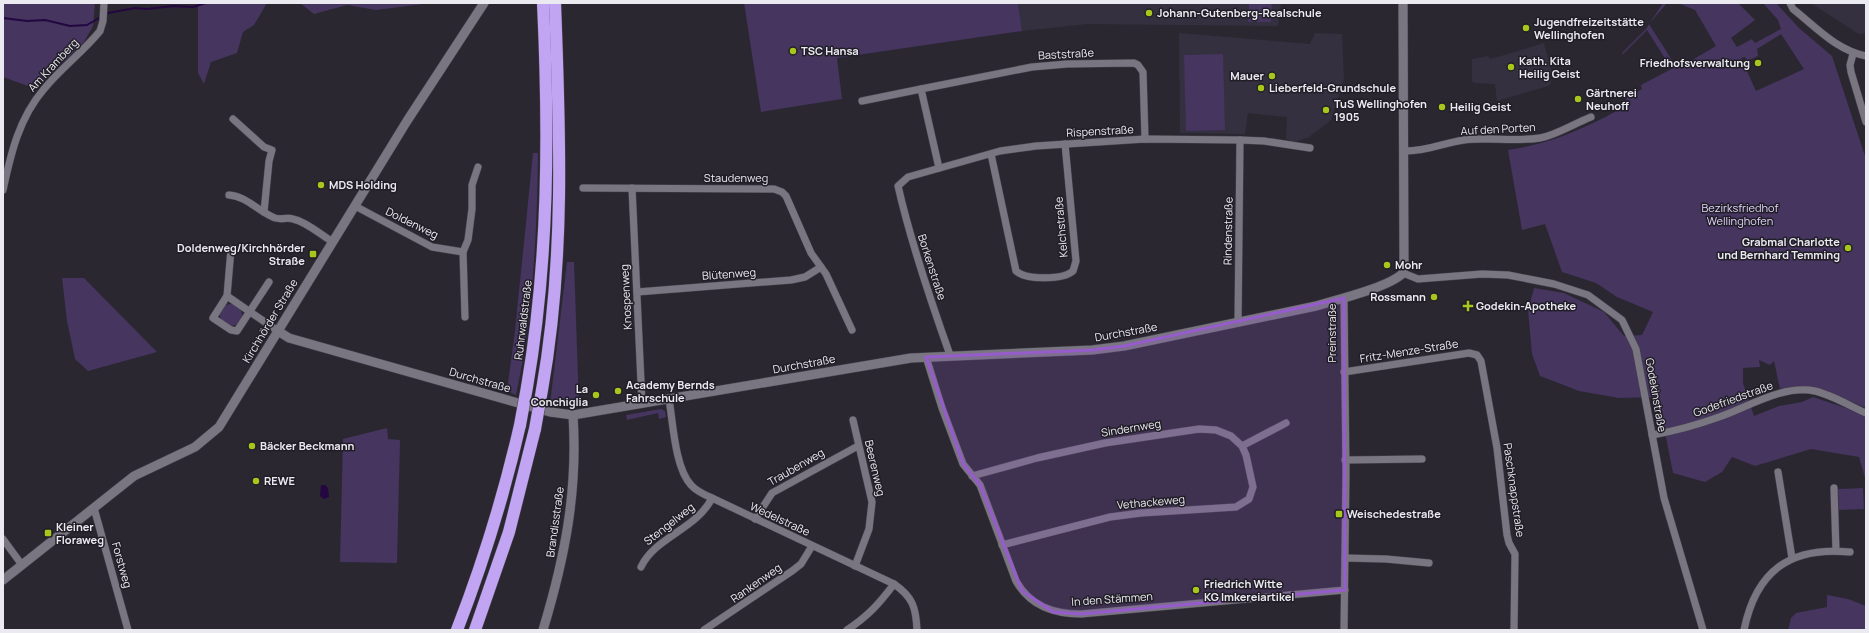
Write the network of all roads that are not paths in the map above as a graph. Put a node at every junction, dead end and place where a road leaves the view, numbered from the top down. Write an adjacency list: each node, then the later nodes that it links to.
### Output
1 (104, 3): 25 (street, Am Kramberg)
2 (484, 3): 27 (street, Kirchhörder Straße)
3 (543, 3): 79 (highway, Ruhrwaldstraße, bridge)
4 (555, 3): 80 (highway, bridge)
5 (1403, 3): 18 (street)
6 (1790, 3): 7 (street)
7 (1853, 54): 8 (street); 13 (street)
8 (1866, 56)
9 (921, 89): 10 (street, Baststraße); 14 (street, Baststraße); 21 (street)
10 (862, 101)
11 (1591, 117): 18 (street, Auf den Porten)
12 (233, 119): 28 (street)
13 (1866, 122)
14 (1145, 139): 15 (street, Rispenstraße); 16 (street, Rispenstraße)
15 (1240, 140): 17 (street, Rispenstraße); 40 (street, Rindenstraße)
16 (1065, 144): 19 (street, Rispenstraße); 19 (street, Kelchstraße)
17 (1310, 148)
18 (1404, 151): 33 (street)
19 (991, 154): 21 (street, Rispenstraße)
20 (478, 167): 31 (street)
21 (939, 168): 22 (street, Rispenstraße)
22 (898, 186): 43 (street, Borkenstraße)
23 (583, 188): 24 (street, Staudenweg)
24 (632, 188): 32 (street, Staudenweg); 35 (street, Knospenweg)
25 (3, 190)
26 (229, 195): 28 (street)
27 (355, 206): 29 (street, Kirchhörder Straße); 31 (street, Doldenweg)
28 (264, 212): 29 (street)
29 (333, 242): 42 (street, Kirchhörder Straße)
30 (231, 248): 36 (street)
31 (463, 252): 39 (street)
32 (820, 267): 35 (street, Blütenweg); 41 (street, Staudenweg)
33 (1402, 273): 37 (street, Preinstraße); 53 (street, Godekinstraße)
34 (269, 282): 38 (street)
35 (637, 292): 48 (street, Knospenweg)
36 (227, 296): 38 (street); 38 (street)
37 (1344, 298): 40 (street, Durchstraße); 46 (street, Preinstraße)
38 (250, 311): 42 (street)
39 (465, 317)
40 (1238, 323): 43 (street, Durchstraße)
41 (852, 330)
42 (278, 331): 50 (street, Durchstraße); 62 (street, Kirchhörder Straße)
43 (950, 355): 45 (street, Durchstraße)
44 (1477, 355): 46 (street, Fritz-Menze-Straße); 86 (street, Paschknappstraße)
45 (926, 356): 47 (street, Durchstraße); 59 (street, In den Stämmen)
46 (1344, 372): 57 (street, Preinstraße)
47 (669, 399): 48 (street, Durchstraße); 61 (street, Wedelstraße)
48 (642, 404): 50 (street, Durchstraße)
49 (1866, 413): 53 (street, Godefriedstraße)
50 (573, 415): 81 (street, Brandisstraße)
51 (853, 420): 54 (street, Beerenweg)
52 (1286, 423): 55 (street)
53 (1652, 435): 87 (street, Godekinstraße)
54 (858, 446): 63 (street, Traubenweg); 73 (street, Beerenweg)
55 (1242, 446): 59 (street, Sindernweg); 65 (street, Vethackeweg)
56 (1422, 459): 57 (street)
57 (1345, 460): 69 (street, Preinstraße)
58 (1778, 472): 70 (street)
59 (972, 476): 65 (street, In den Stämmen)
60 (1834, 488): 67 (street)
61 (712, 498): 63 (street, Wedelstraße); 74 (street, Stengelweg)
62 (94, 508): 72 (street, Kirchhörder Straße); 78 (street, Forstweg)
63 (755, 519): 66 (street, Wedelstraße)
64 (3, 539): 72 (street)
65 (1002, 545): 77 (street, In den Stämmen)
66 (812, 546): 73 (street, Wedelstraße); 82 (street, Rankenweg)
67 (1836, 551): 68 (street); 70 (street)
68 (1850, 552)
69 (1345, 558): 71 (street); 77 (street, Preinstraße)
70 (1792, 558): 88 (street)
71 (1429, 563)
72 (22, 565): 75 (street, Kirchhörder Straße)
73 (855, 566): 76 (street, Wedelstraße)
74 (640, 567)
75 (3, 580)
76 (894, 584): 83 (street); 84 (street, Wedelstraße)
77 (1345, 590): 85 (street, Preinstraße)
78 (128, 630)
79 (457, 630)
80 (475, 630)
81 (543, 630)
82 (704, 630)
83 (846, 630)
84 (917, 630)
85 (1344, 630)
86 (1514, 630)
87 (1703, 630)
88 (1744, 630)

